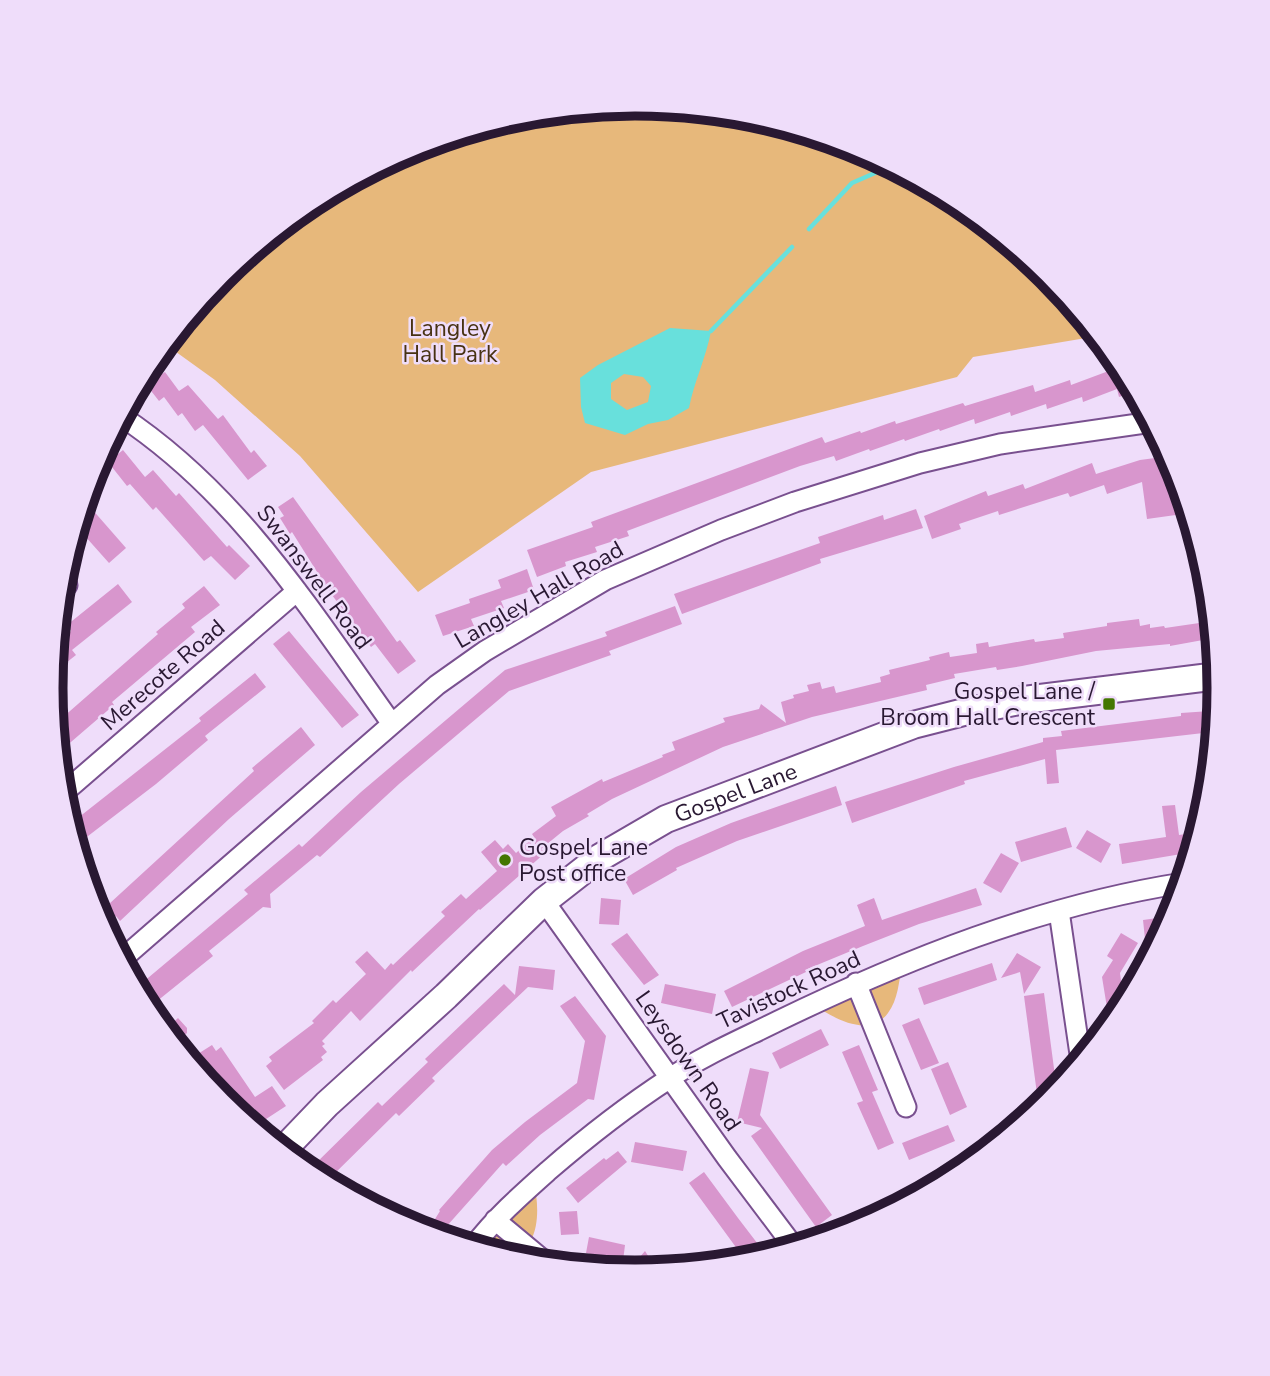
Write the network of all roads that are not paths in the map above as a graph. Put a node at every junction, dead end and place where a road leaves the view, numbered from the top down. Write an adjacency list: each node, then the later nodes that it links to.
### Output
1 (129, 422): 3 (street, Swanswell Road)
2 (1142, 423): 5 (street, Langley Hall Road)
3 (297, 591): 5 (street, Swanswell Road); 6 (street, Merecote Road)
4 (1207, 677): 8 (street, Gospel Lane)
5 (392, 724): 10 (street, Langley Hall Road)
6 (72, 786)
7 (1172, 886): 9 (street, Tavistock Road)
8 (544, 901): 13 (street, Leysdown Road); 15 (street, Gospel Lane)
9 (1059, 911): 11 (street, Tavistock Road); 12 (street)
10 (129, 953)
11 (856, 983): 13 (street, Tavistock Road); 14 (street)
12 (1079, 1048)
13 (670, 1077): 16 (street, Tavistock Road); 18 (street, Leysdown Road)
14 (906, 1107)
15 (289, 1144)
16 (495, 1220): 17 (street, Tavistock Road); 19 (street)
17 (480, 1239)
18 (788, 1239)
19 (532, 1250)

